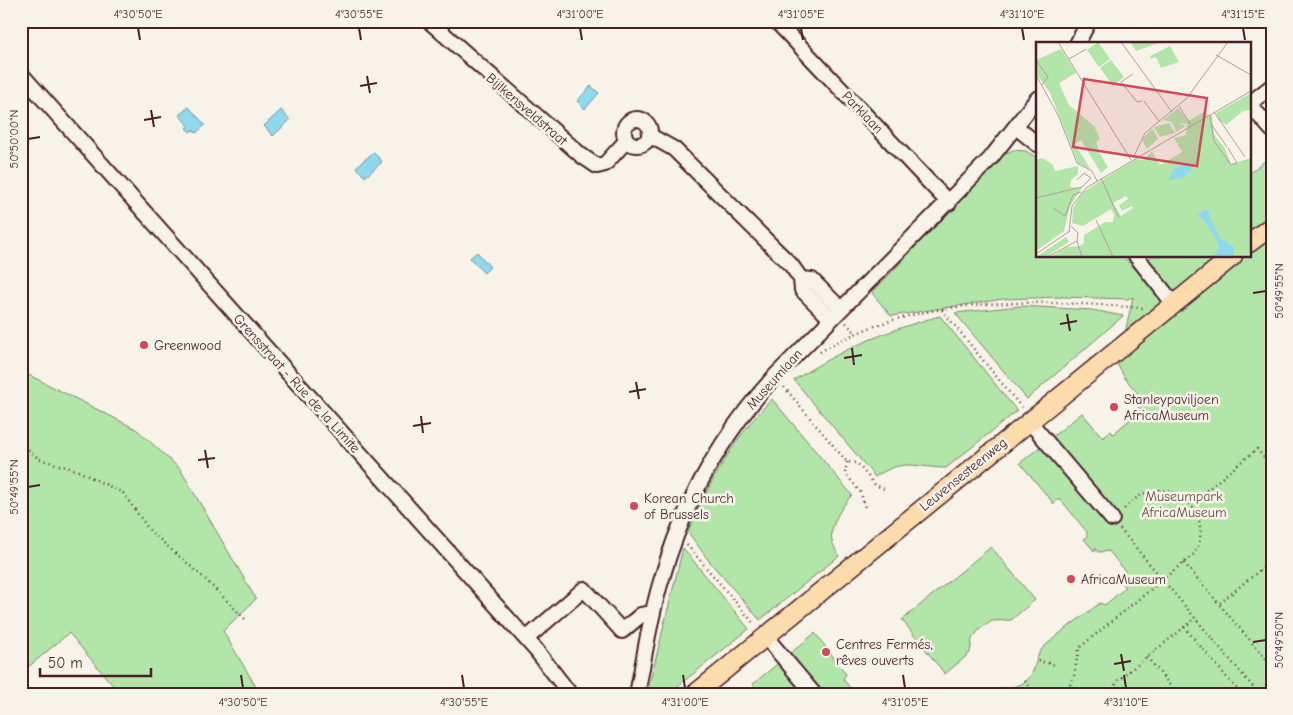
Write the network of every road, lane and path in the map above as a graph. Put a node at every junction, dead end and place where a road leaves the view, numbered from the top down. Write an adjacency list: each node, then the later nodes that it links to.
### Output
1 (429, 21): 13 (street, Bijlkensveldstraat)
2 (776, 21): 15 (street, Parklaan)
3 (1089, 21): 4 (street)
4 (1078, 42)
5 (21, 74): 45 (street, Grensstraat - Rue de la Limite)
6 (1272, 86): 8 (street)
7 (1036, 100): 10 (street, Museumlaan)
8 (1250, 103)
9 (1250, 105): 11 (street)
10 (1016, 127): 14 (street); 15 (street, Museumlaan)
11 (1272, 130)
12 (649, 135): 13 (street); 13 (street, Bijlkensveldstraat); 20 (street, Bijlkensveldstraat)
13 (627, 140)
14 (1036, 143)
15 (950, 202): 22 (street, Museumlaan)
16 (1272, 226): 17 (main road)
17 (1250, 242)
18 (1137, 258): 21 (street)
19 (1230, 258): 21 (main road, Leuvensesteenweg)
20 (801, 278): 22 (street, Bijlkensveldstraat); 24 (street, Bijlkensveldstraat)
21 (1169, 306): 23 (path); 27 (main road, Leuvensesteenweg)
22 (841, 309): 24 (street, Museumlaan)
23 (942, 310): 25 (path); 27 (path)
24 (831, 319): 26 (street, Museumlaan)
25 (812, 357)
26 (775, 376): 29 (path); 35 (street, Museumlaan)
27 (1030, 420): 34 (street); 44 (main road, Leuvensesteenweg)
28 (21, 443): 42 (path)
29 (846, 462): 31 (path); 33 (path)
30 (1272, 467): 32 (path)
31 (887, 490)
32 (1190, 503): 34 (path); 37 (path)
33 (866, 508)
34 (1116, 523): 38 (path)
35 (676, 532): 40 (street, Museumlaan); 44 (path)
36 (1272, 560): 39 (path)
37 (1184, 562): 38 (path); 39 (path)
38 (1162, 579): 41 (path); 58 (path)
39 (1220, 603): 49 (path)
40 (653, 613): 45 (street); 53 (street, Museumlaan)
41 (1196, 618): 43 (path); 62 (path)
42 (245, 619)
43 (1184, 627): 46 (path); 61 (path)
44 (765, 636): 54 (main road, Leuvensesteenweg); 55 (street)
45 (526, 638): 52 (street, Grensstraat - Rue de la Limite)
46 (1147, 657): 59 (path); 60 (path)
47 (1038, 661): 48 (path)
48 (1056, 665)
49 (1272, 666)
50 (1025, 681): 57 (path)
51 (1003, 688): 56 (path)
52 (570, 694)
53 (637, 694)
54 (695, 694)
55 (814, 694)
56 (1003, 694)
57 (1036, 694)
58 (1066, 694)
59 (1111, 694)
60 (1177, 694)
61 (1240, 694)
62 (1259, 694)

